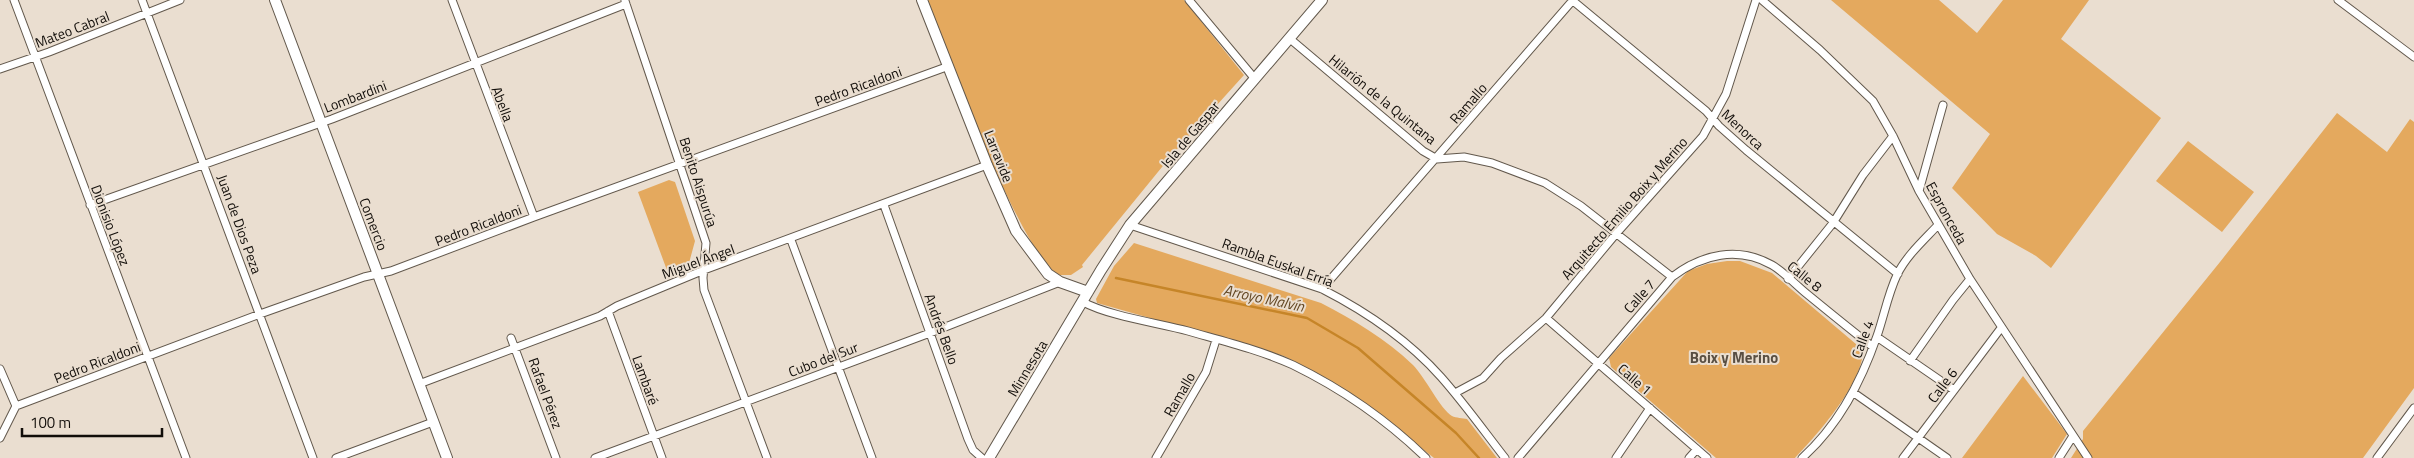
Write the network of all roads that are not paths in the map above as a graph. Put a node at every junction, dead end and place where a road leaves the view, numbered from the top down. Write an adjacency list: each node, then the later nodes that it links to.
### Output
1 (14, 0): 16 (street, Dionisio López)
2 (142, 0): 14 (street, Juan de Dios Peza)
3 (180, 0): 14 (street, Mateo Cabral)
4 (275, 0): 24 (street, Comercio)
5 (452, 0): 18 (street, Abella)
6 (922, 0): 19 (street, Larravide)
7 (1189, 0): 21 (street)
8 (1322, 0): 15 (street, Isla de Gaspar)
9 (1573, 0): 23 (street, Menorca); 26 (street, Ramallo)
10 (1756, 0): 23 (street, Arquitecto Emilio Boix y Merino)
11 (1762, 0): 25 (street, Espronceda)
12 (2338, 0): 17 (street)
13 (626, 2): 18 (street, Lombardini); 28 (street, Benito Aispurúa)
14 (147, 12): 16 (street, Mateo Cabral); 27 (street, Juan de Dios Peza)
15 (1289, 38): 21 (street, Isla de Gaspar); 26 (street, Hilarión de la Quintana)
16 (35, 57): 20 (street, Mateo Cabral); 31 (street, Dionisio López)
17 (2414, 57)
18 (474, 64): 24 (street, Lombardini); 33 (street, Abella)
19 (949, 66): 28 (street, Pedro Ricaldoni); 29 (street, Larravide)
20 (0, 69)
21 (1255, 79): 35 (street, Isla de Gaspar)
22 (1943, 105): 30 (street)
23 (1713, 119): 34 (street, Menorca); 37 (street, Arquitecto Emilio Boix y Merino)
24 (321, 122): 27 (street, Lombardini); 41 (street, Comercio)
25 (1893, 136): 30 (street, Espronceda); 34 (street)
26 (1437, 159): 37 (street, Hilarión de la Quintana); 47 (street, Ramallo)
27 (204, 163): 31 (street, Lombardini); 51 (street, Juan de Dios Peza)
28 (680, 165): 33 (street, Pedro Ricaldoni); 40 (street, Benito Aispurúa)
29 (988, 165): 32 (street, Miguel Ángel); 46 (street, Larravide)
30 (1920, 191): 36 (street, Espronceda)
31 (90, 205): 60 (street, Dionisio López)
32 (884, 205): 38 (street, Miguel Ángel); 54 (street, Andrés Bello)
33 (534, 217): 41 (street, Pedro Ricaldoni)
34 (1833, 223): 42 (street, Menorca); 44 (street)
35 (1130, 225): 47 (street, Rambla Euskal Erría); 48 (street, Isla de Gaspar)
36 (1938, 225): 42 (street, Calle 4); 45 (street, Espronceda)
37 (1615, 234): 43 (street, Hilarión de la Quintana); 52 (street, Arquitecto Emilio Boix y Merino)
38 (791, 240): 40 (street, Miguel Ángel); 63 (street)
39 (1709, 257): 43 (street, Calle 7); 44 (street, Calle 8)
40 (704, 270): 50 (street, Miguel Ángel); 69 (street, Benito Aispurúa)
41 (378, 274): 51 (street, Pedro Ricaldoni); 65 (street, Comercio)
42 (1898, 274): 55 (street, Calle 4)
43 (1672, 277): 62 (street, Calle 7)
44 (1788, 279): 58 (street, Calle 8)
45 (1970, 279): 53 (street, Espronceda); 61 (street)
46 (1060, 282): 48 (street, Larravide); 54 (street, Cubo del Sur)
47 (1322, 289): 67 (street, Rambla Euskal Erría)
48 (1088, 292): 49 (street, Minnesota)
49 (1083, 302): 57 (street); 89 (street, Minnesota)
50 (608, 311): 59 (street, Miguel Ángel); 74 (street, Lambaré)
51 (260, 314): 60 (street, Pedro Ricaldoni); 80 (street, Juan de Dios Peza)
52 (1546, 318): 62 (street, Calle 1); 67 (street, Arquitecto Emilio Boix y Merino)
53 (2001, 328): 66 (street, Calle 6); 75 (street, Espronceda)
54 (930, 333): 63 (street, Cubo del Sur); 88 (street, Andrés Bello)
55 (1877, 337): 58 (street, Calle 4); 61 (street)
56 (511, 338): 59 (street, Rafael Pérez)
57 (1216, 340): 90 (street, Ramallo); 91 (street)
58 (1873, 347): 68 (street, Calle 4)
59 (516, 349): 65 (street, Miguel Ángel); 83 (street, Rafael Pérez)
60 (148, 356): 70 (street, Pedro Ricaldoni); 79 (street, Dionisio López)
61 (1910, 360): 66 (street)
62 (1598, 364): 71 (street, Calle 1); 93 (street, Calle 7)
63 (838, 366): 69 (street, Cubo del Sur); 87 (street)
64 (0, 369): 70 (street)
65 (419, 384): 73 (street, Comercio)
66 (1954, 390): 76 (street, Calle 6)
67 (1455, 393): 92 (street, Rambla Euskal Erría)
68 (1854, 393): 76 (street); 97 (street, Calle 4)
69 (746, 402): 74 (street, Cubo del Sur); 86 (street, Benito Aispurúa)
70 (16, 406): 77 (street)
71 (1650, 408): 78 (street, Calle 1); 94 (street)
72 (2414, 408): 102 (street)
73 (433, 422): 81 (street); 82 (street, Comercio)
74 (653, 436): 84 (street, Cubo del Sur); 85 (street, Lambaré)
75 (2073, 436): 100 (street); 101 (street, Espronceda)
76 (1918, 437): 98 (street, Calle 6); 99 (street)
77 (0, 438)
78 (1697, 449): 95 (street); 96 (street, Calle 1)
79 (186, 458)
80 (313, 458)
81 (336, 458)
82 (447, 458)
83 (556, 458)
84 (595, 458)
85 (662, 458)
86 (767, 458)
87 (872, 458)
88 (982, 458)
89 (989, 458)
90 (1156, 458)
91 (1426, 458)
92 (1505, 458)
93 (1518, 458)
94 (1616, 458)
95 (1689, 458)
96 (1707, 458)
97 (1802, 458)
98 (1903, 458)
99 (1947, 458)
100 (2059, 458)
101 (2088, 458)
102 (2377, 458)

